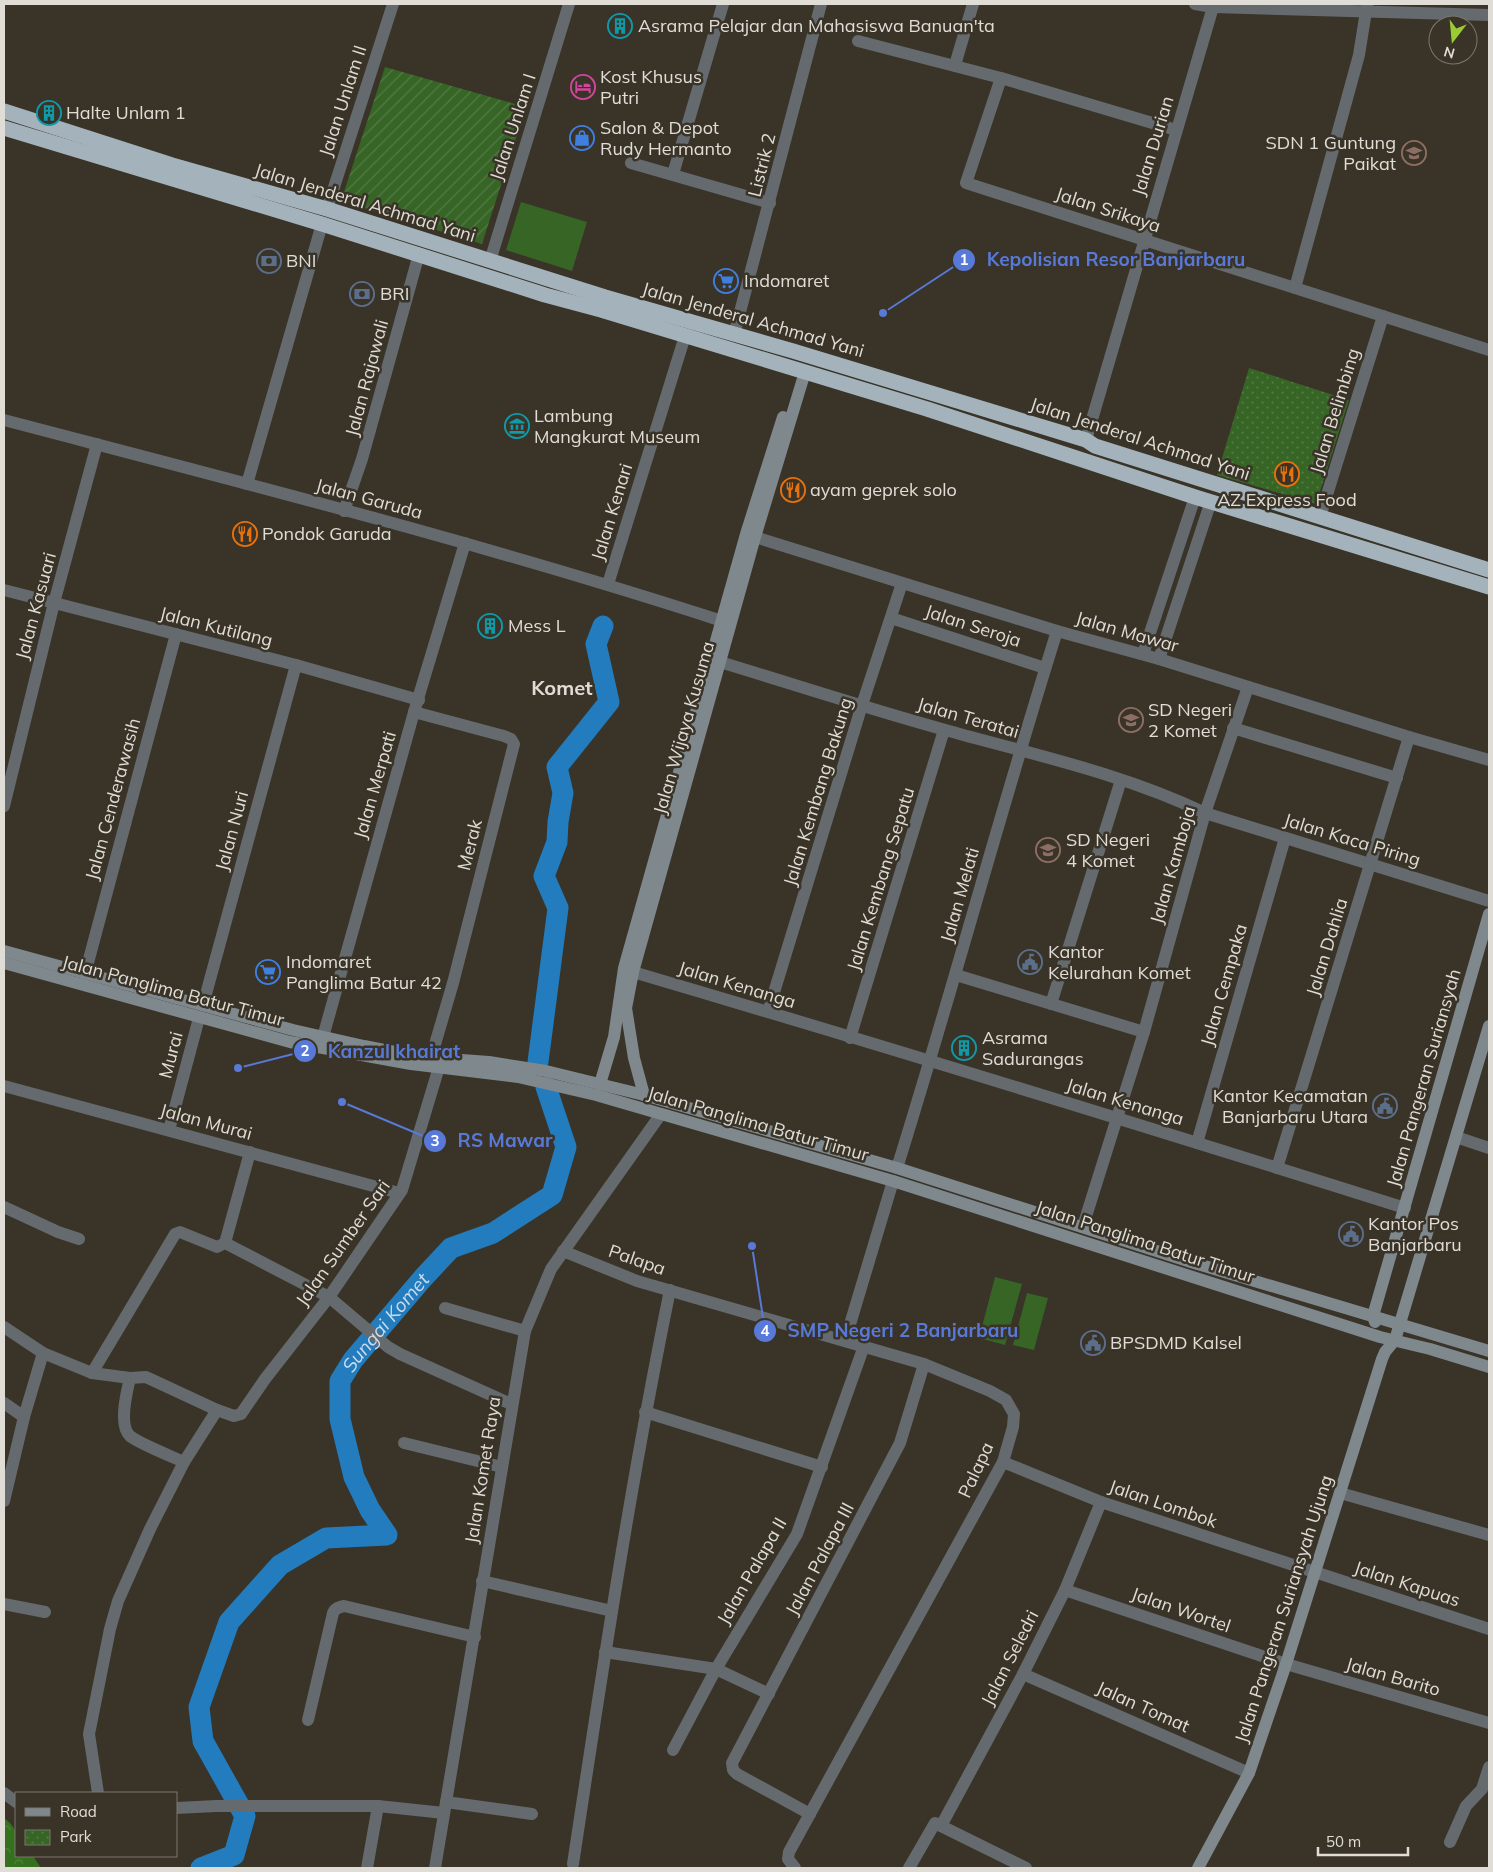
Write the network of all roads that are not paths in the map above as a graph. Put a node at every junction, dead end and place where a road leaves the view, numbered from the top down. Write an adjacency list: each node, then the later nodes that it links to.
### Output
1 (393, 4): 19 (street, Jalan Unlam II)
2 (569, 4): 22 (street, Jalan Unlam I)
3 (723, 4): 17 (street)
4 (973, 4): 11 (street)
5 (1195, 4): 7 (street)
6 (817, 5): 18 (street, Listrik 2)
7 (1213, 7): 8 (street); 15 (street, Jalan Durian)
8 (1367, 8): 9 (street); 24 (street)
9 (1489, 15)
10 (858, 41): 11 (street)
11 (955, 65): 12 (street)
12 (1001, 78): 15 (street); 20 (street, Jalan Srikaya)
13 (4, 111): 19 (highway, Jalan Jenderal Achmad Yani)
14 (4, 128): 19 (highway, Jalan Jenderal Achmad Yani)
15 (1176, 130): 20 (street, Jalan Durian)
16 (631, 163): 17 (street)
17 (673, 174): 18 (street)
18 (770, 203): 27 (street, Listrik 2)
19 (325, 216): 21 (highway, Jalan Jenderal Achmad Yani); 22 (highway, Jalan Jenderal Achmad Yani); 38 (street, Jalan Unlam II)
20 (1144, 240): 24 (street, Jalan Srikaya); 34 (street, Jalan Durian)
21 (419, 254): 23 (highway, Jalan Jenderal Achmad Yani); 41 (street, Jalan Rajawali)
22 (490, 261): 23 (highway, Jalan Jenderal Achmad Yani)
23 (528, 281): 25 (highway, Jalan Jenderal Achmad Yani)
24 (1295, 288): 26 (street, Jalan Srikaya)
25 (603, 304): 27 (highway, Jalan Jenderal Achmad Yani); 28 (highway, Jalan Jenderal Achmad Yani)
26 (1382, 316): 29 (street, Jalan Srikaya); 42 (street, Jalan Belimbing)
27 (734, 335): 31 (highway, Jalan Jenderal Achmad Yani)
28 (686, 336): 30 (highway, Jalan Jenderal Achmad Yani); 47 (street, Jalan Kenari)
29 (1489, 350)
30 (802, 371): 32 (highway, Jalan Jenderal Achmad Yani); 36 (main road, Jalan Wijaya Kusuma)
31 (933, 393): 32 (highway); 34 (highway, Jalan Jenderal Achmad Yani)
32 (927, 409): 37 (highway, Jalan Jenderal Achmad Yani)
33 (4, 420): 35 (street, Jalan Garuda)
34 (1090, 443): 37 (highway); 42 (highway, Jalan Jenderal Achmad Yani)
35 (97, 444): 38 (street, Jalan Garuda); 50 (street, Jalan Kasuari)
36 (776, 453): 43 (main road, Jalan Wijaya Kusuma); 52 (main road, Jalan Wijaya Kusuma)
37 (1090, 463): 39 (highway, Jalan Jenderal Achmad Yani)
38 (247, 484): 41 (street, Jalan Garuda)
39 (1195, 497): 40 (highway, Jalan Jenderal Achmad Yani); 55 (street)
40 (1211, 501): 48 (highway, Jalan Jenderal Achmad Yani); 56 (street)
41 (344, 511): 44 (street, Jalan Garuda)
42 (1320, 517): 45 (highway, Jalan Jenderal Achmad Yani)
43 (755, 537): 46 (street, Jalan Mawar); 57 (main road, Jalan Wijaya Kusuma)
44 (465, 543): 47 (street, Jalan Garuda); 61 (street, Jalan Merpati)
45 (1489, 570)
46 (902, 583): 51 (street, Jalan Kembang Bakung); 53 (street, Jalan Mawar)
47 (608, 584): 52 (street, Jalan Garuda)
48 (1489, 587)
49 (4, 590): 50 (street, Jalan Kutilang)
50 (54, 603): 54 (street, Jalan Kutilang); 72 (street, Jalan Kasuari)
51 (891, 618): 59 (street, Jalan Seroja); 62 (street, Jalan Kembang Bakung)
52 (722, 620): 71 (main road, Jalan Wijaya Kusuma)
53 (1057, 631): 55 (street, Jalan Mawar); 59 (street, Jalan Melati)
54 (176, 634): 58 (street, Jalan Kutilang); 81 (street, Jalan Cenderawasih)
55 (1143, 654): 56 (street, Jalan Mawar)
56 (1159, 659): 60 (street, Jalan Mawar)
57 (720, 662): 62 (street, Jalan Teratai); 71 (main road, Jalan Wijaya Kusuma)
58 (296, 665): 61 (street, Jalan Kutilang); 85 (street, Jalan Nuri)
59 (1045, 668): 67 (street, Jalan Melati)
60 (1248, 687): 64 (street, Jalan Kamboja); 66 (street, Jalan Mawar)
61 (419, 700): 63 (street, Jalan Merpati)
62 (862, 705): 65 (street, Jalan Teratai); 86 (street, Jalan Kembang Bakung)
63 (414, 712): 89 (street, Jalan Merpati); 92 (street, Merak)
64 (1233, 728): 69 (street); 73 (street, Jalan Kamboja)
65 (944, 730): 67 (street, Jalan Teratai); 90 (street, Jalan Kembang Sepatu)
66 (1409, 737): 68 (street, Jalan Mawar); 69 (street, Jalan Dahlia)
67 (1020, 751): 70 (street, Jalan Teratai); 82 (street, Jalan Melati)
68 (1489, 760)
69 (1396, 778): 75 (street, Jalan Dahlia)
70 (1121, 780): 73 (street, Jalan Teratai); 84 (street)
71 (675, 805): 80 (main road, Jalan Wijaya Kusuma); 93 (main road, Jalan Wijaya Kusuma)
72 (4, 806)
73 (1205, 813): 74 (street, Jalan Kaca Piring); 88 (street, Jalan Kamboja)
74 (1285, 838): 75 (street, Jalan Kaca Piring); 100 (street, Jalan Cempaka)
75 (1370, 864): 76 (street, Jalan Kaca Piring); 104 (street, Jalan Dahlia)
76 (1489, 901)
77 (1489, 914): 109 (main road, Jalan Pangeran Suriansyah)
78 (4, 951): 81 (main road, Jalan Panglima Batur Timur)
79 (4, 963): 83 (main road, Jalan Panglima Batur Timur)
80 (633, 972): 86 (street, Jalan Kenanga); 95 (main road, Jalan Wijaya Kusuma)
81 (85, 974): 83 (main road, Jalan Panglima Batur Timur)
82 (956, 976): 84 (street); 91 (street, Jalan Melati)
83 (121, 990): 85 (main road, Jalan Panglima Batur Timur)
84 (1051, 1004): 88 (street)
85 (201, 1012): 89 (main road, Jalan Panglima Batur Timur); 92 (main road, Jalan Panglima Batur Timur); 98 (street, Murai)
86 (768, 1012): 90 (street, Jalan Kenanga)
87 (1489, 1026): 99 (main road)
88 (1144, 1032): 97 (street, Jalan Kamboja)
89 (323, 1037): 92 (main road, Jalan Panglima Batur Timur)
90 (850, 1038): 91 (street, Jalan Kenanga)
91 (931, 1060): 97 (street, Jalan Kenanga); 103 (street, Jalan Melati)
92 (435, 1062): 93 (main road, Jalan Panglima Batur Timur); 96 (main road, Jalan Panglima Batur Timur); 106 (street, Jalan Sumber Sari)
93 (600, 1084): 95 (main road, Jalan Panglima Batur Timur)
94 (4, 1086): 98 (street, Jalan Murai)
95 (644, 1095): 103 (main road, Jalan Panglima Batur Timur)
96 (661, 1114): 105 (main road, Jalan Panglima Batur Timur); 116 (street, Jalan Komet Raya)
97 (1117, 1118): 100 (street, Jalan Kenanga); 112 (street, Jalan Kamboja)
98 (169, 1130): 102 (street, Jalan Murai)
99 (1456, 1137): 101 (street); 125 (main road)
100 (1197, 1143): 104 (street, Jalan Kenanga)
101 (1489, 1148)
102 (250, 1152): 106 (street, Jalan Murai); 115 (street)
103 (897, 1168): 107 (main road, Jalan Panglima Batur Timur)
104 (1277, 1168): 109 (street, Jalan Kenanga)
105 (893, 1181): 110 (main road, Jalan Panglima Batur Timur); 130 (street)
106 (399, 1193): 122 (street, Jalan Sumber Sari)
107 (992, 1198): 110 (main road); 111 (main road, Jalan Panglima Batur Timur)
108 (4, 1207): 114 (street)
109 (1405, 1208): 124 (main road, Jalan Pangeran Suriansyah)
110 (988, 1211): 113 (main road, Jalan Panglima Batur Timur)
111 (1044, 1214): 112 (main road, Jalan Panglima Batur Timur); 113 (main road)
112 (1083, 1226): 117 (main road, Jalan Panglima Batur Timur)
113 (1040, 1227): 118 (main road, Jalan Panglima Batur Timur)
114 (79, 1239)
115 (224, 1243): 122 (street); 139 (street)
116 (563, 1251): 120 (street, Palapa); 127 (street, Jalan Komet Raya)
117 (1191, 1262): 118 (main road); 119 (main road, Jalan Panglima Batur Timur)
118 (1187, 1274): 121 (main road, Jalan Panglima Batur Timur)
119 (1239, 1276): 121 (main road); 124 (main road, Jalan Panglima Batur Timur)
120 (670, 1290): 130 (street, Palapa); 144 (street)
121 (1236, 1290): 128 (main road, Jalan Panglima Batur Timur)
122 (329, 1297): 142 (street); 143 (street, Jalan Sumber Sari)
123 (445, 1308): 127 (street)
124 (1373, 1316): 125 (main road, Jalan Panglima Batur Timur); 128 (main road)
125 (1400, 1325): 129 (main road); 131 (main road, Jalan Panglima Batur Timur)
126 (4, 1327): 135 (street)
127 (525, 1330): 142 (street, Jalan Komet Raya)
128 (1380, 1337): 129 (main road, Jalan Panglima Batur Timur); 134 (main road)
129 (1395, 1340): 134 (main road, Jalan Pangeran Suriansyah Ujung); 136 (main road, Jalan Panglima Batur Timur)
130 (845, 1341): 132 (street, Palapa)
131 (1461, 1342): 133 (main road, Jalan Panglima Batur Timur); 136 (main road)
132 (864, 1346): 137 (street, Palapa); 150 (street, Jalan Palapa II)
133 (1489, 1351)
134 (1385, 1352): 151 (main road, Jalan Pangeran Suriansyah Ujung)
135 (43, 1353): 139 (street); 145 (street)
136 (1457, 1357): 138 (main road, Jalan Panglima Batur Timur)
137 (924, 1364): 148 (street, Palapa); 167 (street, Jalan Palapa III)
138 (1489, 1367)
139 (92, 1373): 140 (street)
140 (130, 1378): 143 (street); 147 (street)
141 (4, 1404): 145 (street)
142 (512, 1404): 149 (street, Jalan Komet Raya)
143 (218, 1410): 147 (street)
144 (645, 1412): 150 (street); 159 (street)
145 (24, 1417): 152 (street)
146 (404, 1443): 149 (street)
147 (184, 1462): 174 (street)
148 (1003, 1462): 153 (street, Jalan Lombok); 181 (street, Palapa)
149 (502, 1467): 156 (street, Jalan Komet Raya)
150 (822, 1467): 165 (street, Jalan Palapa II)
151 (1340, 1493): 154 (street); 155 (main road, Jalan Pangeran Suriansyah Ujung)
152 (4, 1500)
153 (1101, 1502): 155 (street, Jalan Lombok); 157 (street, Jalan Seledri)
154 (1489, 1536)
155 (1314, 1573): 161 (street, Jalan Kapuas); 164 (main road, Jalan Pangeran Suriansyah Ujung)
156 (482, 1581): 159 (street); 162 (street, Jalan Komet Raya)
157 (1065, 1590): 164 (street, Jalan Wortel); 166 (street, Jalan Seledri)
158 (4, 1604): 160 (street)
159 (612, 1611): 163 (street)
160 (45, 1612)
161 (1489, 1629)
162 (475, 1637): 168 (street); 178 (street, Jalan Komet Raya)
163 (605, 1652): 165 (street); 184 (street)
164 (1286, 1664): 169 (street, Jalan Barito); 172 (main road, Jalan Pangeran Suriansyah Ujung)
165 (716, 1669): 167 (street); 170 (street, Jalan Palapa II)
166 (1023, 1674): 172 (street, Jalan Tomat); 182 (street, Jalan Seledri)
167 (769, 1694): 181 (street, Jalan Palapa III)
168 (308, 1720)
169 (1489, 1723)
170 (673, 1750)
171 (1489, 1767): 173 (street)
172 (1249, 1773): 190 (main road, Jalan Pangeran Suriansyah Ujung)
173 (1486, 1789): 183 (street)
174 (98, 1792)
175 (4, 1793): 176 (street)
176 (15, 1801)
177 (378, 1806): 178 (street); 179 (street); 186 (street)
178 (445, 1807): 180 (street); 187 (street, Jalan Komet Raya)
179 (178, 1808)
180 (532, 1814)
181 (810, 1814): 185 (street, Palapa)
182 (938, 1824): 188 (street, Jalan Seledri); 189 (street)
183 (1450, 1842)
184 (573, 1864)
185 (791, 1864)
186 (367, 1868)
187 (435, 1868)
188 (909, 1868)
189 (1026, 1868)
190 (1198, 1868)

